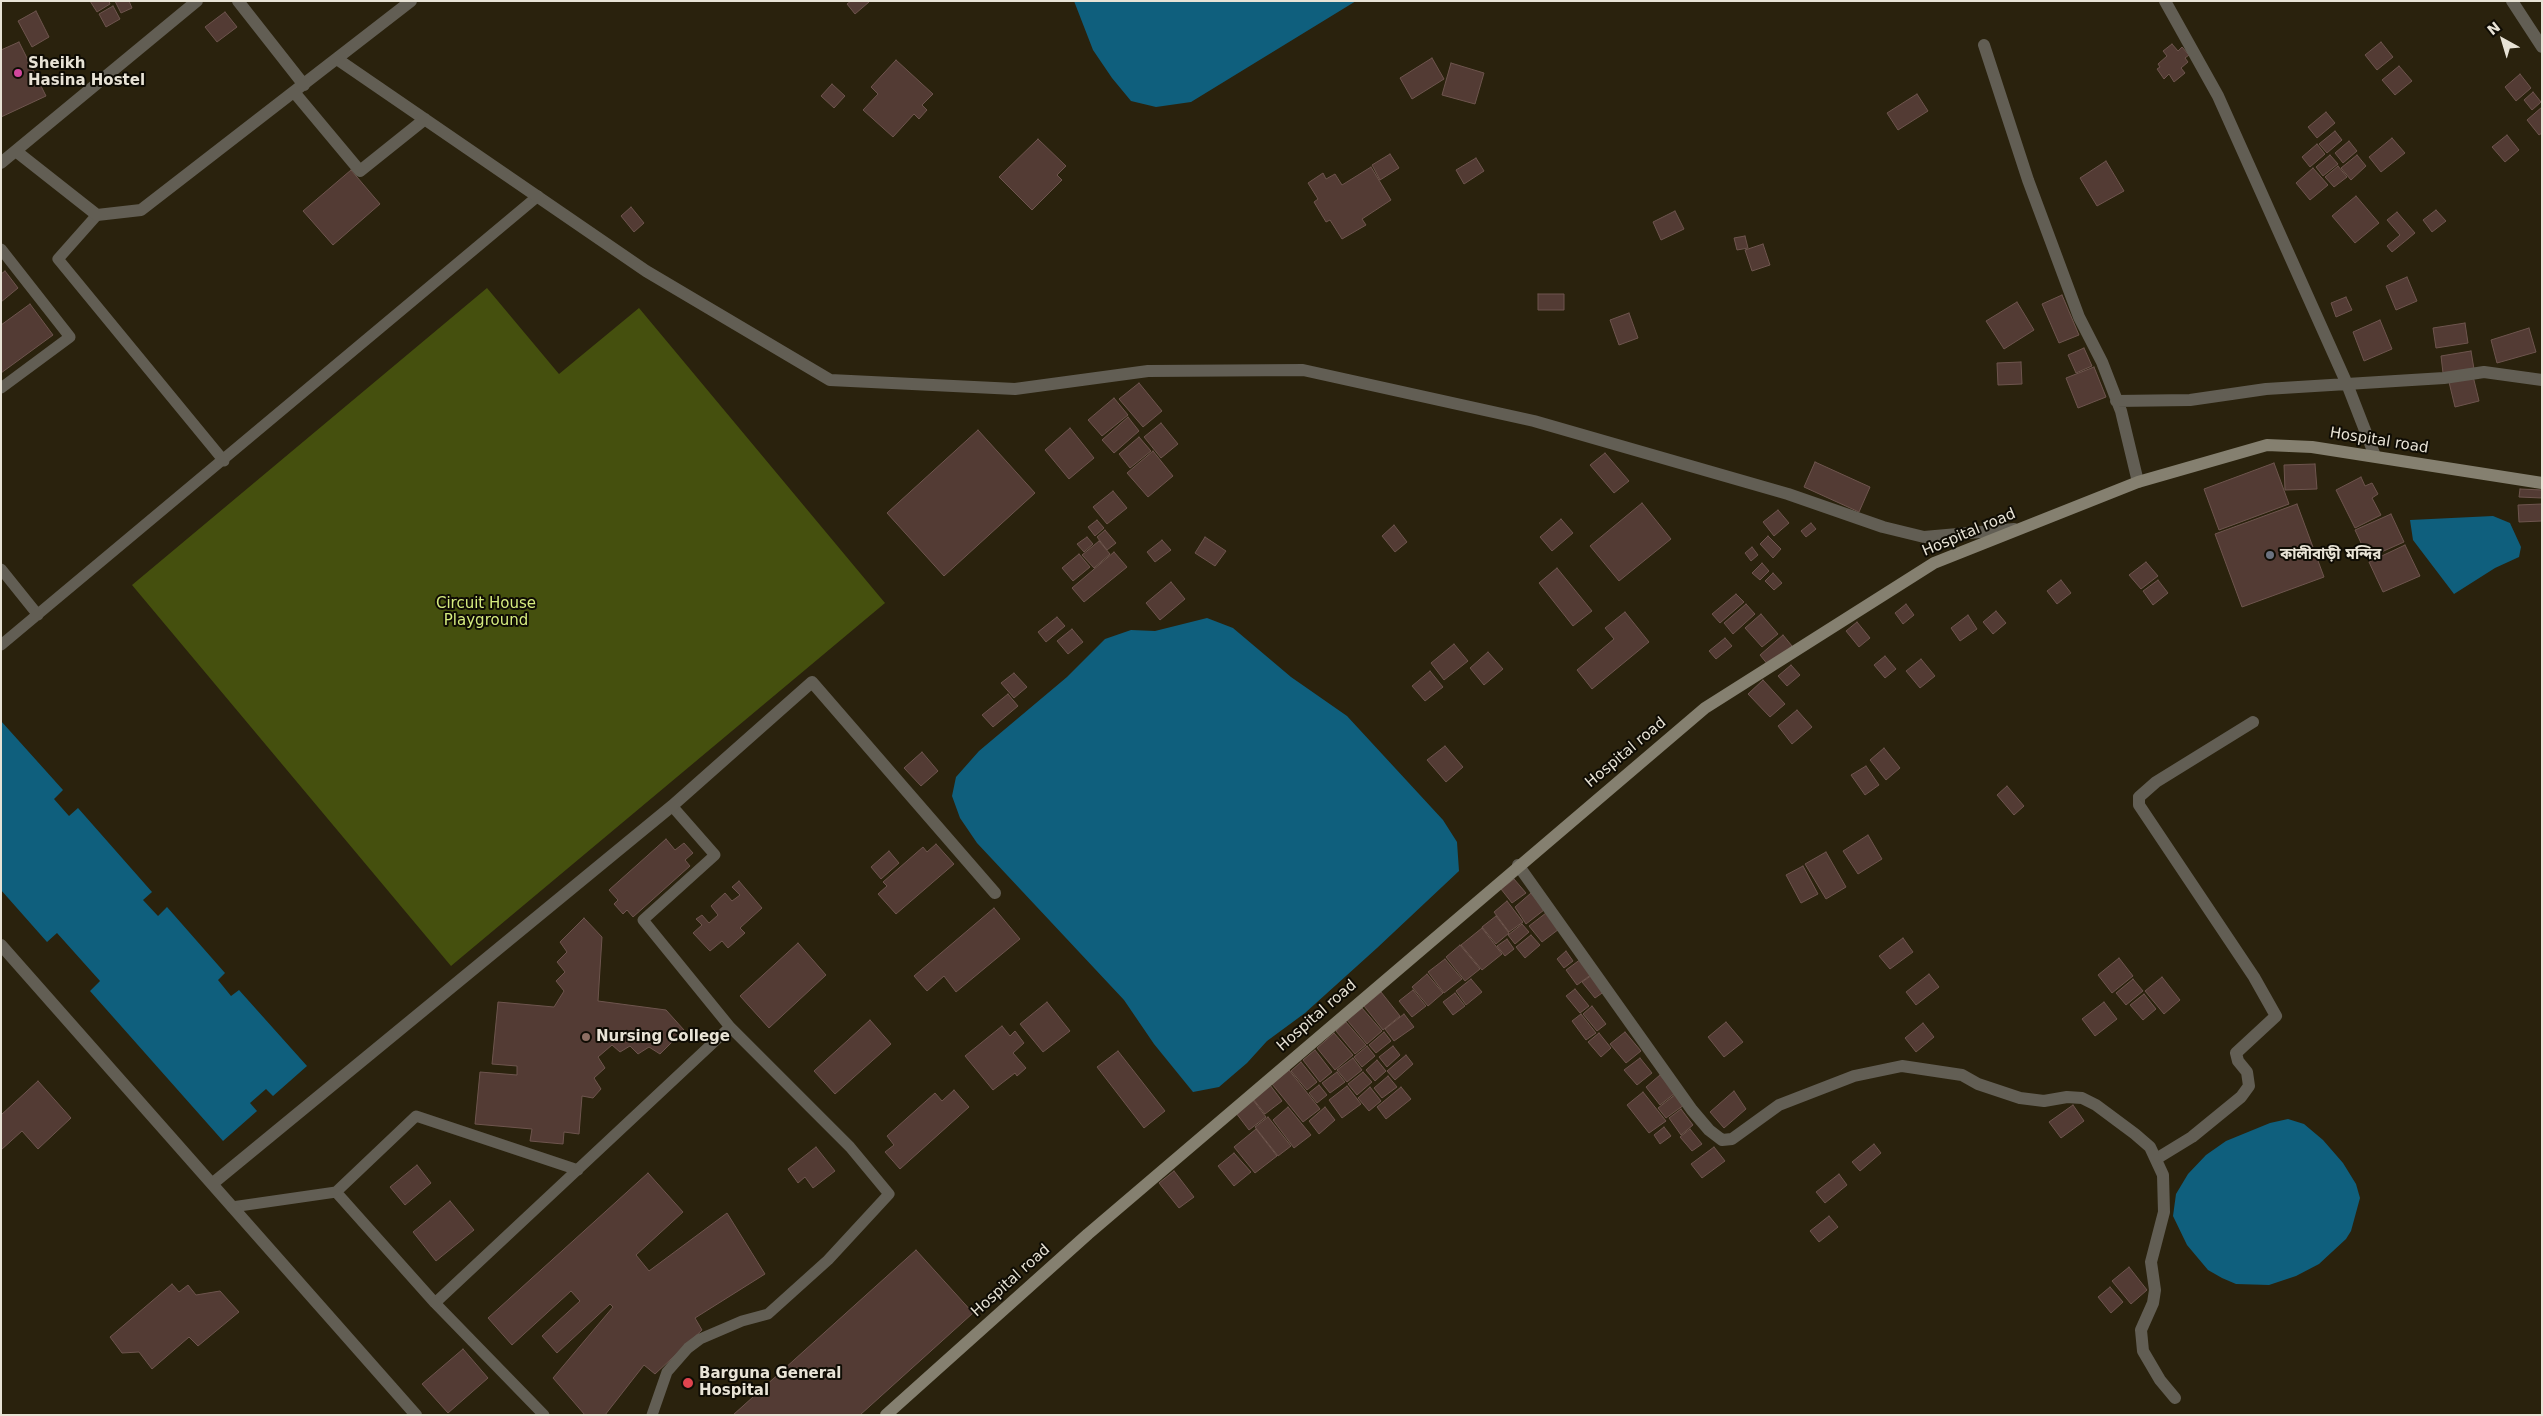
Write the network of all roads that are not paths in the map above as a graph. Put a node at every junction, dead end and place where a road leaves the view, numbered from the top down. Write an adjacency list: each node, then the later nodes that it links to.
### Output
1 (197, 1): 11 (street)
2 (238, 1): 9 (street)
3 (411, 1): 8 (street)
4 (2165, 1): 17 (street)
5 (2512, 1): 7 (street)
6 (1984, 45): 19 (street)
7 (2542, 47)
8 (338, 59): 9 (street); 10 (street)
9 (299, 89): 10 (street); 14 (street)
10 (425, 119): 13 (street)
11 (17, 152): 12 (street); 14 (street)
12 (1, 163)
13 (538, 196): 21 (lane); 24 (street)
14 (97, 215): 21 (lane)
15 (1, 249): 18 (lane)
16 (2542, 380): 17 (street)
17 (2347, 384): 19 (street); 20 (street)
18 (1, 388)
19 (2119, 406): 22 (street)
20 (2375, 456): 22 (street, Hospital road); 23 (street, Hospital road)
21 (224, 461): 26 (lane)
22 (2138, 482): 24 (street, Hospital road)
23 (2542, 483)
24 (2022, 529): 30 (street, Hospital road)
25 (1, 569): 26 (lane)
26 (38, 615): 27 (lane)
27 (1, 645)
28 (2253, 722): 34 (street)
29 (672, 806): 31 (street); 33 (lane); 36 (street)
30 (1518, 865): 34 (street); 44 (street, Hospital road)
31 (995, 893)
32 (1, 945): 36 (street)
33 (730, 1027): 35 (lane); 43 (lane)
34 (2156, 1159): 40 (street)
35 (578, 1170): 37 (lane); 39 (lane)
36 (212, 1184): 38 (street)
37 (336, 1192): 38 (lane); 39 (lane)
38 (232, 1207): 41 (street)
39 (435, 1303): 42 (lane)
40 (2175, 1398)
41 (416, 1415)
42 (544, 1415)
43 (652, 1415)
44 (886, 1415)

